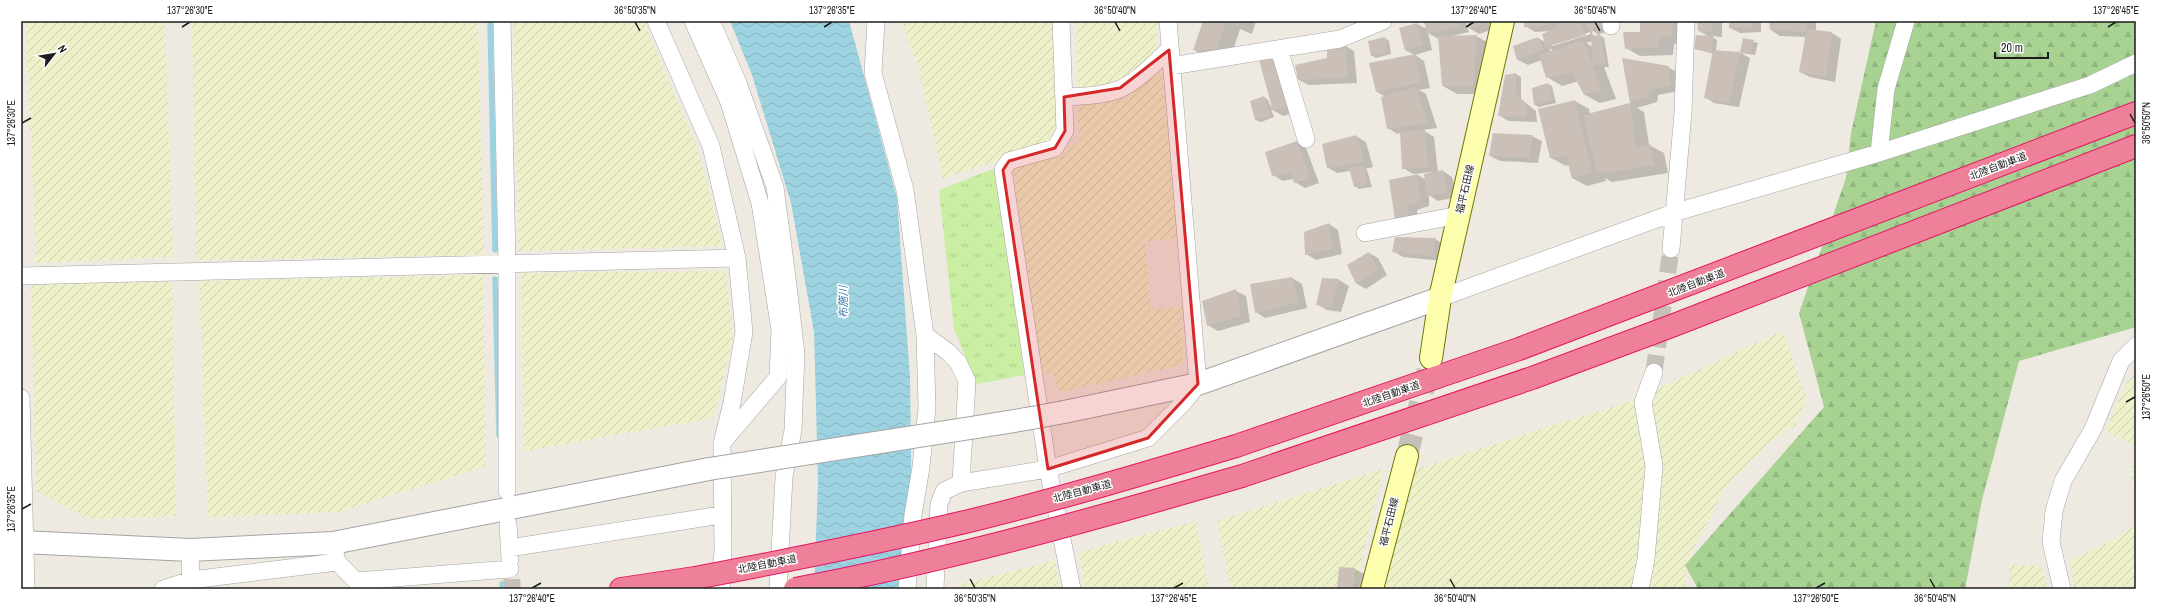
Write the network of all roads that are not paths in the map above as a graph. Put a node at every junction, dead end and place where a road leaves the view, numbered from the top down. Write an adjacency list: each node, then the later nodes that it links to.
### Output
1 (502, 21): 25 (street)
2 (656, 21): 24 (street)
3 (693, 21): 34 (street)
4 (711, 21): 50 (street)
5 (876, 21): 28 (street)
6 (1061, 21): 15 (street)
7 (1168, 21): 13 (street)
8 (1383, 21): 12 (street)
9 (1503, 21): 21 (main road, 福平石田線)
10 (1686, 21): 20 (street)
11 (1906, 21): 19 (street)
12 (1279, 49): 13 (street); 17 (street)
13 (1170, 58): 15 (street); 32 (street)
14 (2136, 63): 19 (street)
15 (1064, 97): 36 (street)
16 (2136, 113): 48 (highway, 北陸自動車道, bridge)
17 (1306, 139)
18 (2136, 146): 51 (highway, bridge)
19 (1879, 153): 20 (street)
20 (1673, 213): 23 (street); 27 (street)
21 (1459, 215): 22 (street); 27 (main road, 福平石田線)
22 (1365, 233)
23 (1671, 249)
24 (737, 258): 25 (street); 34 (street)
25 (507, 264): 26 (street); 38 (street)
26 (21, 276)
27 (1440, 298): 30 (main road, 福平石田線); 32 (street)
28 (925, 336): 37 (street); 52 (street)
29 (2136, 346): 57 (street)
30 (1431, 358)
31 (1654, 372): 56 (street)
32 (1198, 384): 36 (street); 44 (street, bridge)
33 (21, 398): 41 (street)
34 (722, 443): 39 (street)
35 (1407, 456): 55 (main road, 福平石田線)
36 (1048, 469): 37 (street); 54 (street)
37 (961, 484): 53 (street)
38 (507, 491)
39 (722, 515): 42 (street); 49 (street)
40 (508, 524): 42 (street)
41 (23, 542): 43 (street); 46 (street)
42 (509, 548): 44 (street)
43 (190, 550): 44 (street); 45 (street)
44 (335, 552): 45 (street)
45 (191, 585): 47 (street)
46 (26, 589)
47 (163, 589)
48 (621, 589)
49 (721, 589)
50 (778, 589)
51 (795, 589)
52 (907, 589)
53 (935, 589)
54 (1072, 589)
55 (1372, 589)
56 (1640, 589)
57 (2062, 589)

